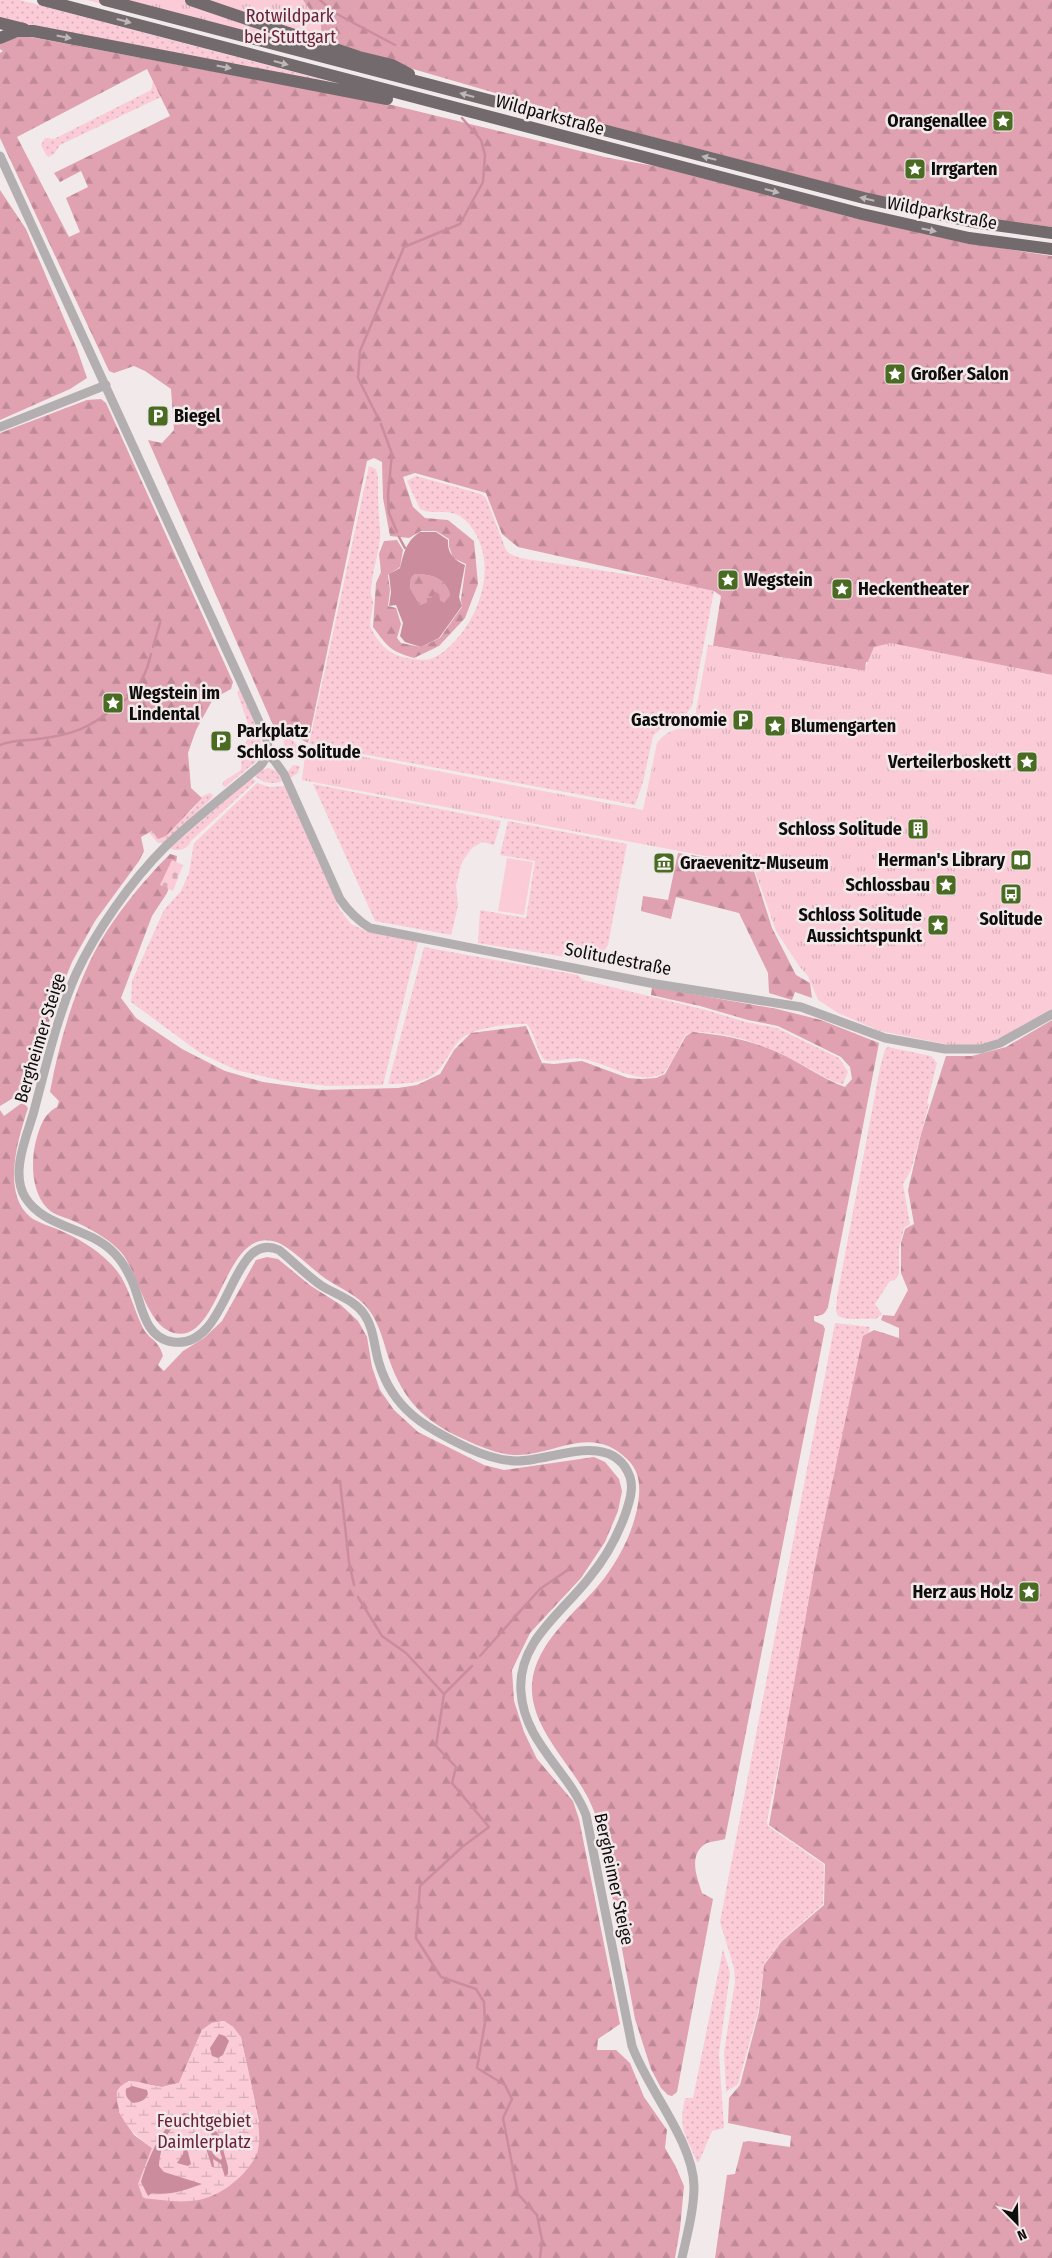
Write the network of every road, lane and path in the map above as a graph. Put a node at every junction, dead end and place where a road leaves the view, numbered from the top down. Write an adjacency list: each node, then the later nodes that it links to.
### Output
1 (43, 0): 8 (highway, Wildparkstraße, one-way to 8)
2 (105, 0): 7 (highway, Wildparkstraße)
3 (190, 0): 7 (highway)
4 (0, 23): 5 (highway)
5 (33, 31): 6 (highway); 8 (highway, one-way to 8)
6 (0, 38)
7 (429, 85): 10 (highway, Wildparkstraße, one-way to 7)
8 (597, 145): 11 (highway, Wildparkstraße, one-way to 11)
9 (0, 156): 12 (street)
10 (1052, 233)
11 (1052, 250)
12 (106, 385): 13 (street); 14 (street)
13 (0, 428)
14 (267, 754): 15 (street, Solitudestraße); 16 (street, Bergheimer Steige)
15 (1052, 1014)
16 (682, 2258)

